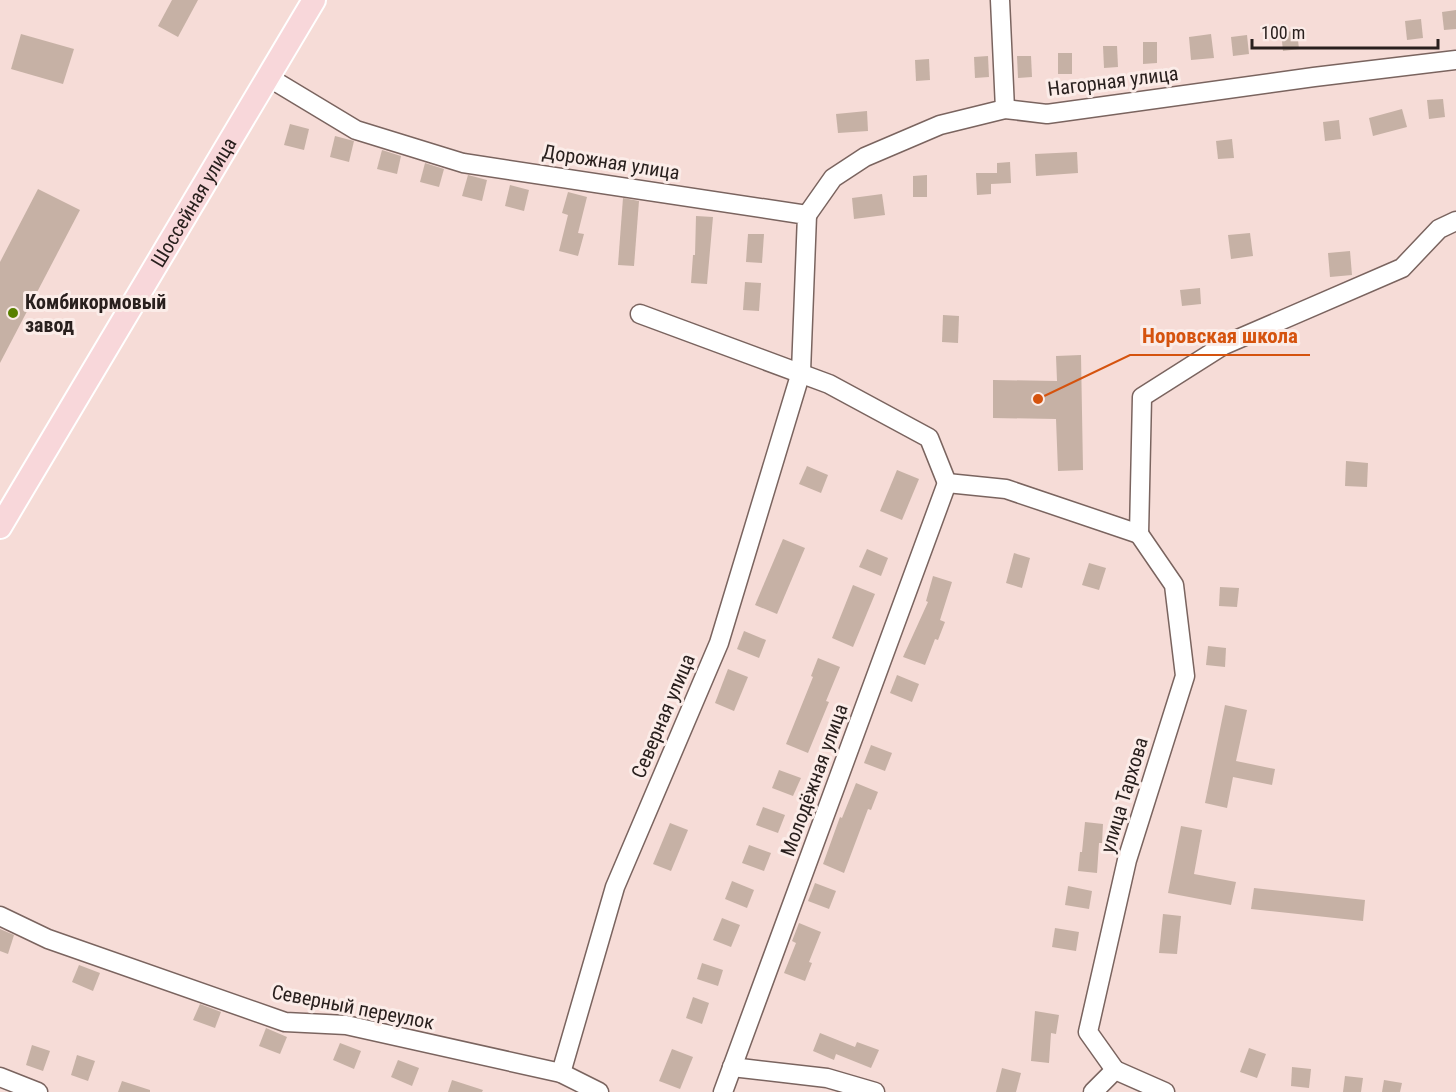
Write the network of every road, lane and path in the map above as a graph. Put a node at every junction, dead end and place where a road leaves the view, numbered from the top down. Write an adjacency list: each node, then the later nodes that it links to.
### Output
1 (314, 0): 4 (main road, Шоссейная улица)
2 (1000, 0): 5 (street)
3 (1456, 60): 5 (street, Нагорная улица)
4 (268, 76): 6 (street, Дорожная улица); 11 (main road, Шоссейная улица)
5 (1005, 109): 6 (street, Нагорная улица)
6 (807, 215): 9 (street)
7 (1456, 221): 12 (street)
8 (640, 314): 9 (street)
9 (800, 374): 10 (street); 16 (street, Северная улица)
10 (947, 483): 12 (street); 14 (street, Молодёжная улица)
11 (0, 527)
12 (1139, 534): 15 (street, улица Тархова)
13 (0, 916): 16 (street, Северный переулок)
14 (732, 1067): 20 (street, Молодёжная улица); 21 (street)
15 (1115, 1070): 22 (street); 23 (street)
16 (561, 1073): 19 (street, Северный переулок)
17 (0, 1077): 18 (street)
18 (38, 1092)
19 (599, 1092)
20 (723, 1092)
21 (875, 1092)
22 (1093, 1092)
23 (1165, 1092)

